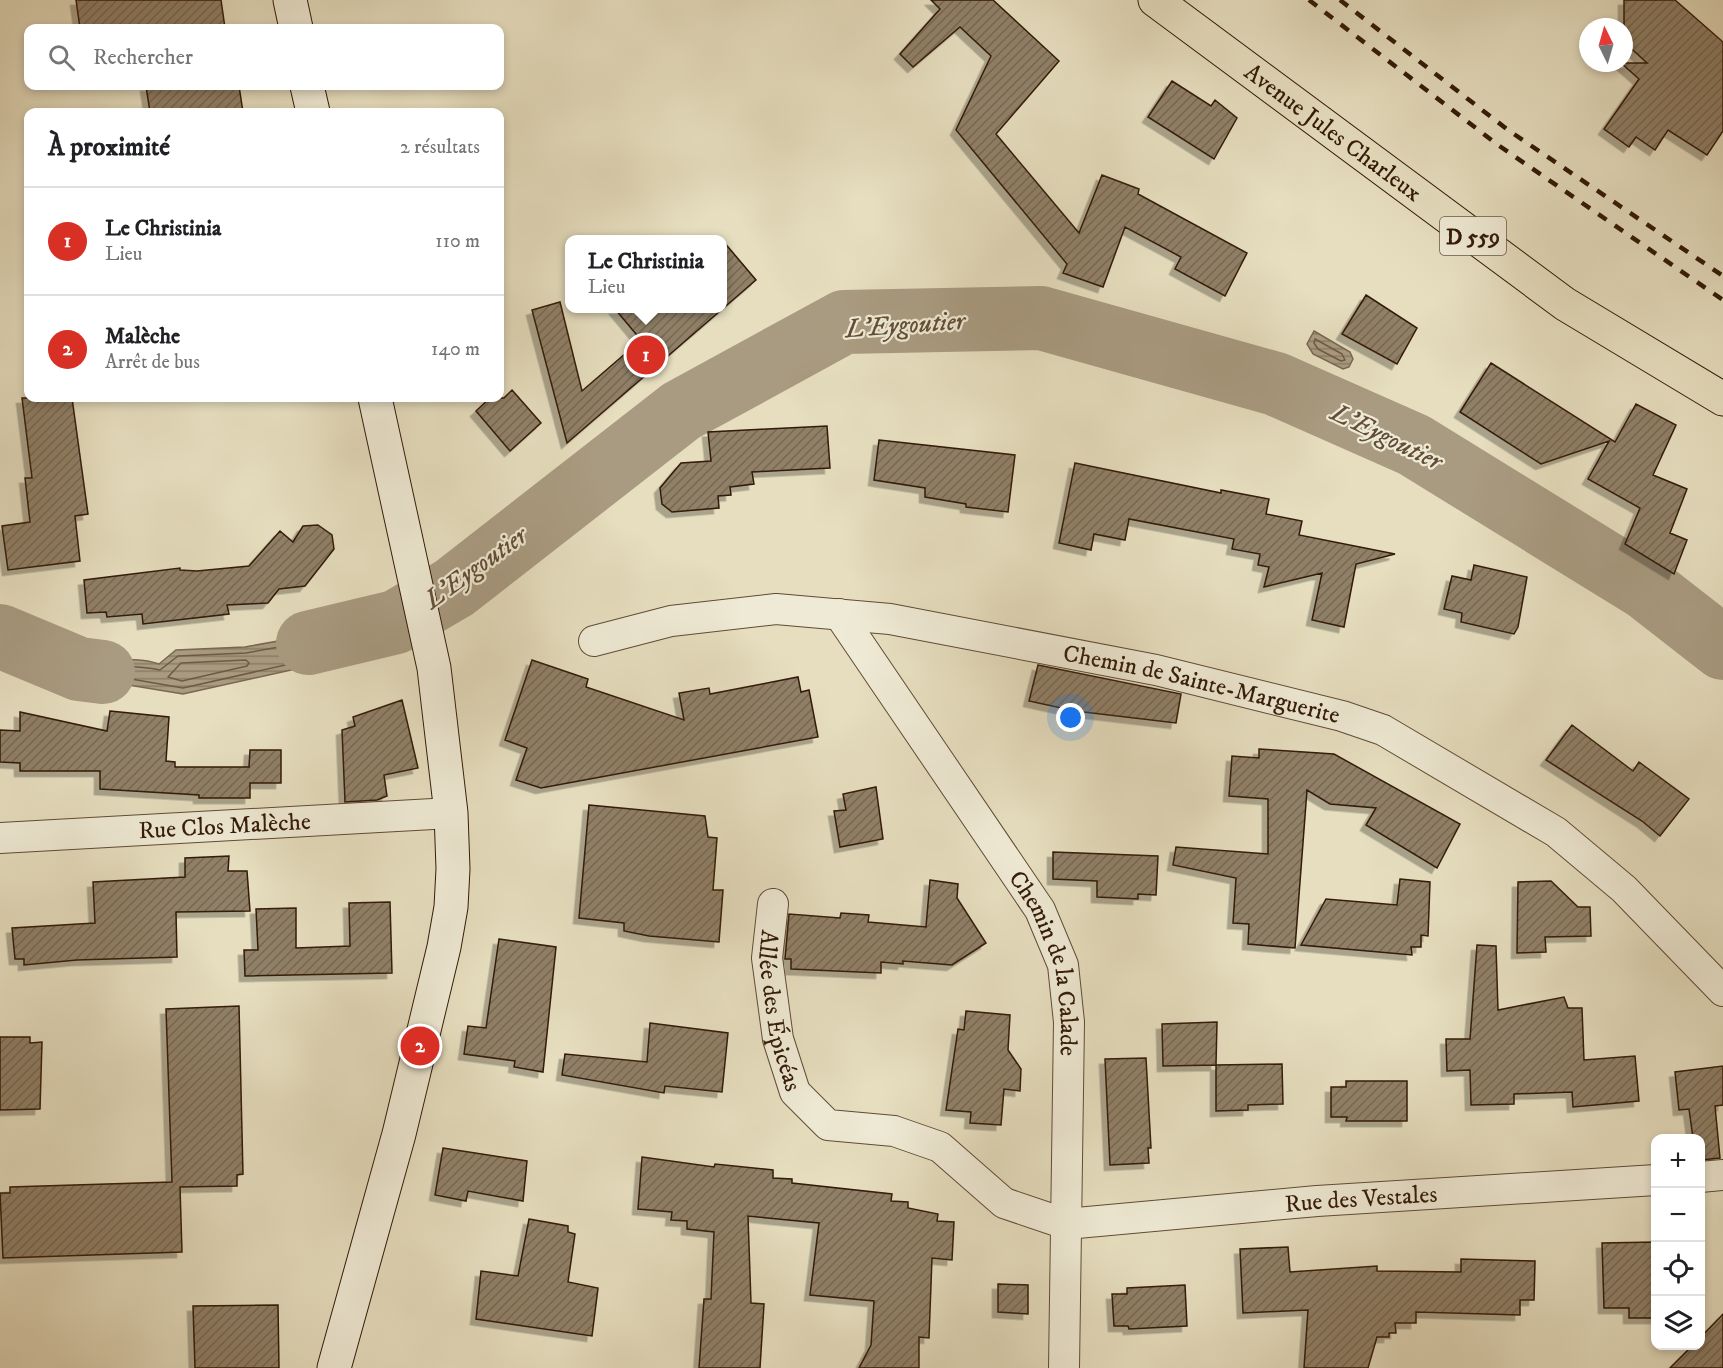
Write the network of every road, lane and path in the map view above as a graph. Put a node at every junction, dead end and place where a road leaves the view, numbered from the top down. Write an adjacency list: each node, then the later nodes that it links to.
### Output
1 (290, 0): 4 (main road)
2 (1155, 0): 5 (main road, Avenue Jules Charleux / D 559)
3 (1176, 0): 5 (main road, D 559)
4 (295, 24)
5 (1233, 56): 8 (main road, Avenue Jules Charleux / D 559)
6 (309, 90): 7 (main road)
7 (312, 108)
8 (1723, 399)
9 (376, 402): 12 (main road)
10 (839, 614): 11 (street, Chemin de Sainte-Marguerite); 15 (street, Chemin de Sainte-Marguerite); 19 (street, Chemin de la Calade)
11 (594, 641)
12 (451, 813): 13 (street, Rue Clos Malèche); 20 (main road)
13 (0, 838)
14 (773, 904): 19 (street, Allée des Épicéas)
15 (1723, 991)
16 (1723, 1175): 17 (street)
17 (1705, 1177)
18 (1651, 1180): 19 (street, Rue des Vestales)
19 (1066, 1224): 21 (street, Chemin de la Calade)
20 (334, 1368)
21 (1064, 1368)

